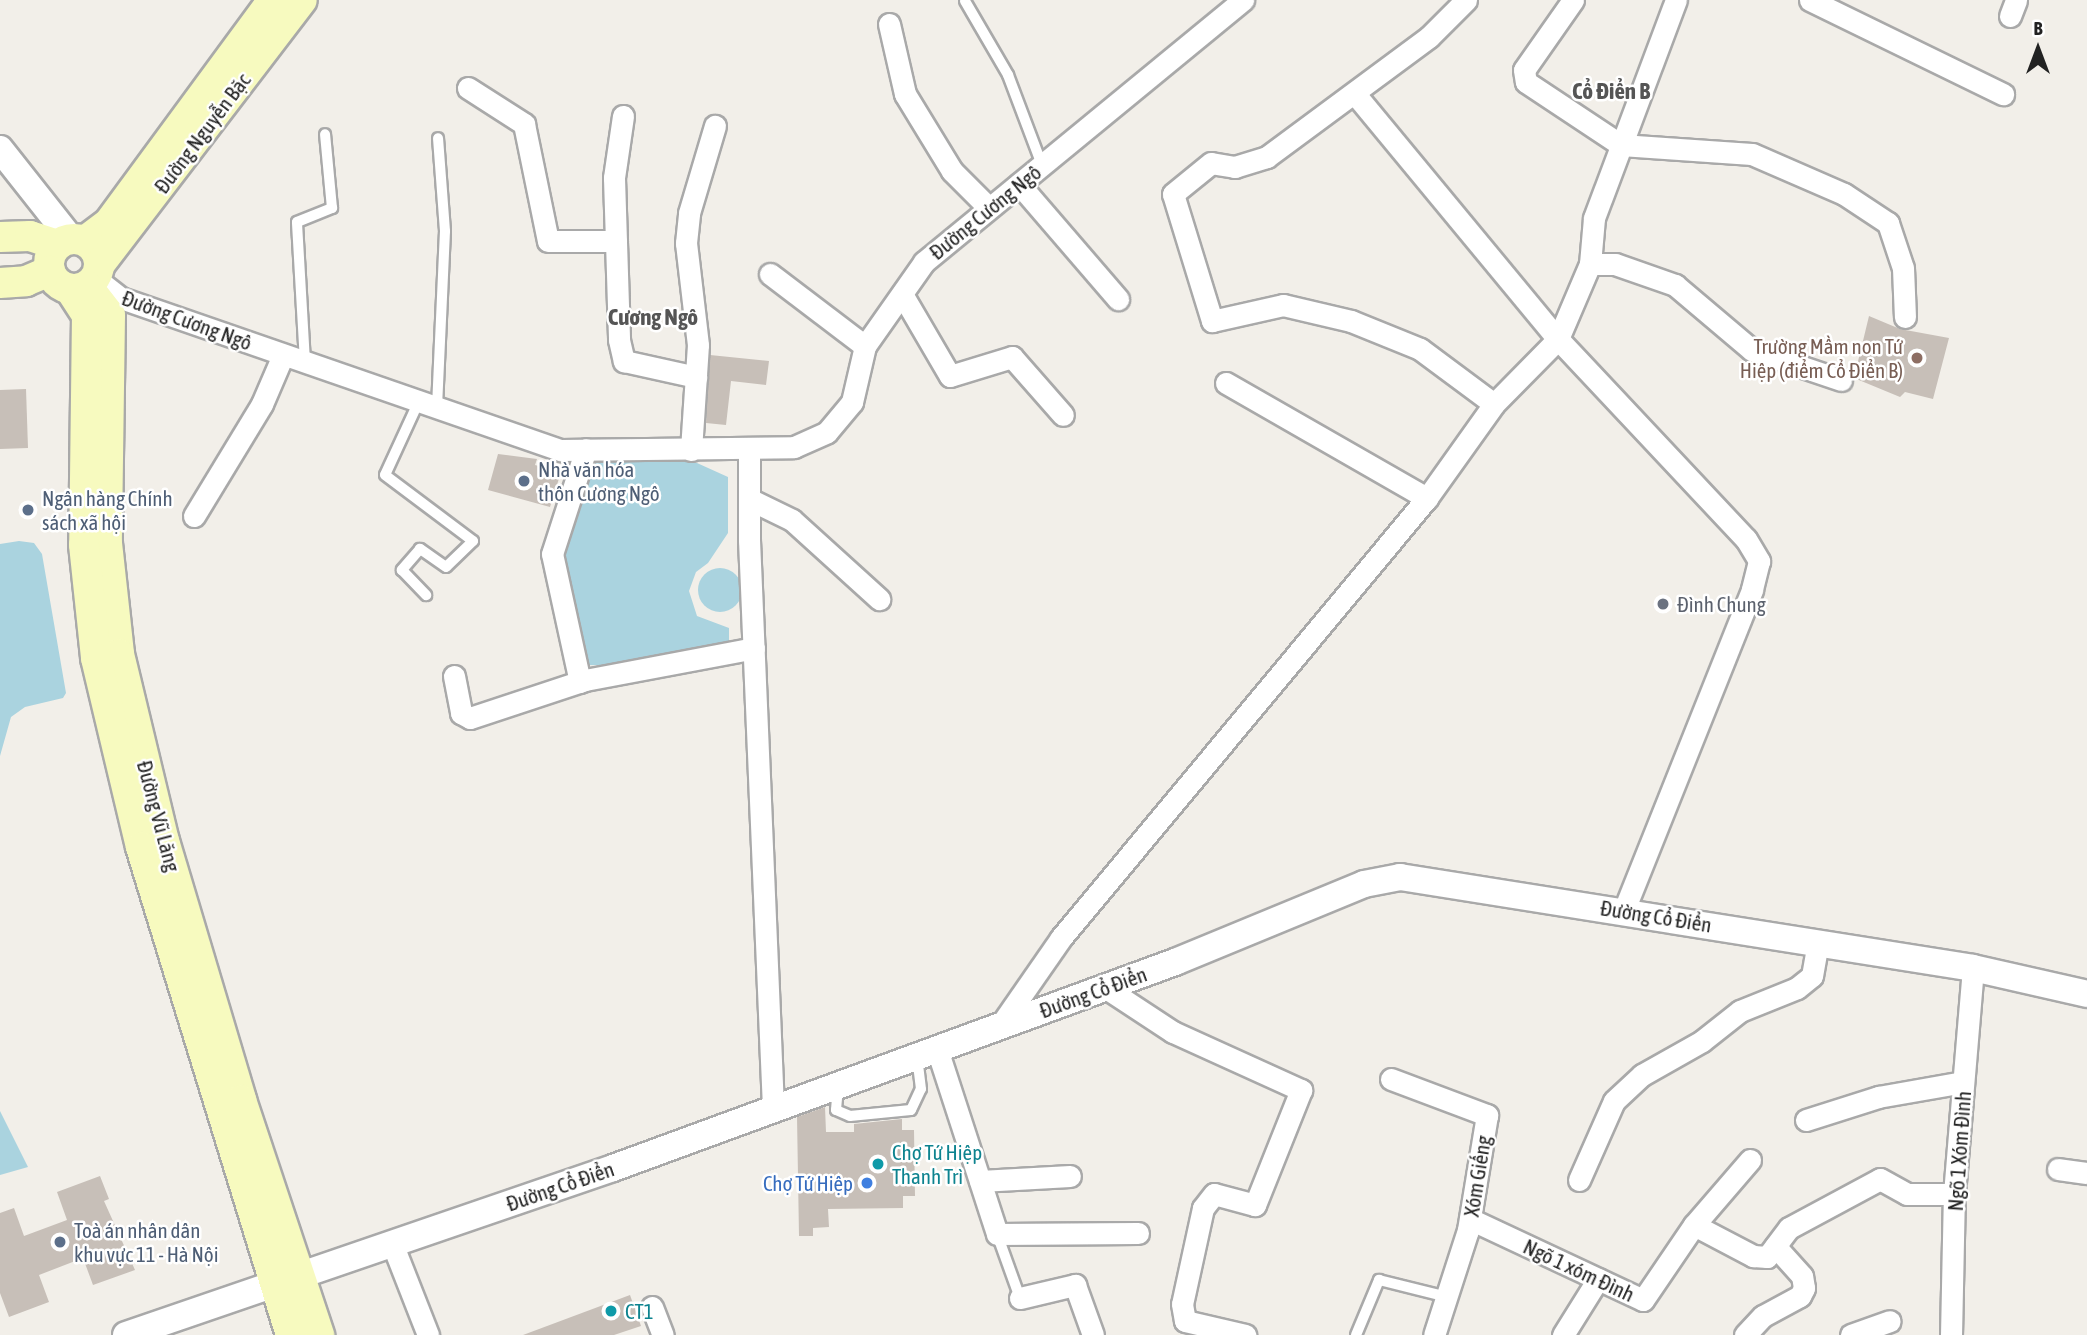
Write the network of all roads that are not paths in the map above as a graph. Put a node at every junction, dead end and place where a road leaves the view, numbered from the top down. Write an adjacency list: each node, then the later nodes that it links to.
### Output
1 (273, 0): 24 (main road, Đường Nguyễn Bặc)
2 (302, 0): 24 (main road, Đường Nguyễn Bặc)
3 (1243, 0): 19 (street, Đường Cương Ngô)
4 (1466, 0): 11 (street)
5 (1573, 0): 17 (street)
6 (1676, 0): 17 (street)
7 (1810, 0): 12 (street)
8 (965, 1): 19 (lane)
9 (889, 24): 21 (street)
10 (468, 89): 23 (street)
11 (1355, 94): 31 (street); 39 (street)
12 (2003, 94)
13 (623, 116): 23 (street)
14 (715, 126): 35 (street)
15 (325, 134): 34 (lane)
16 (438, 138): 38 (lane)
17 (1621, 145): 25 (street); 30 (street)
18 (0, 149): 24 (street)
19 (1042, 165): 20 (street, Đường Cương Ngô)
20 (1019, 184): 21 (street, Đường Cương Ngô); 29 (street)
21 (989, 208): 28 (street, Đường Cương Ngô)
22 (0, 237): 24 (main road)
23 (616, 241): 35 (street)
24 (77, 264): 27 (main road, Đường Nguyễn Bặc); 33 (street, Đường Cương Ngô); 77 (main road, Đường Vũ Lăng)
25 (1590, 264): 31 (street); 36 (street)
26 (770, 274): 32 (street)
27 (0, 283)
28 (902, 294): 32 (street, Đường Cương Ngô); 40 (street)
29 (1118, 299)
30 (1905, 317)
31 (1558, 340): 39 (street); 52 (street)
32 (865, 346): 42 (street, Đường Cương Ngô)
33 (283, 355): 34 (street, Đường Cương Ngô); 46 (street)
34 (305, 362): 38 (street, Đường Cương Ngô)
35 (696, 377): 43 (street)
36 (1841, 380)
37 (1226, 383): 44 (street)
38 (428, 404): 41 (street, Đường Cương Ngô); 47 (lane)
39 (1494, 404): 44 (street)
40 (1063, 415)
41 (586, 449): 43 (street, Đường Cương Ngô); 51 (street)
42 (749, 449): 43 (street, Đường Cương Ngô); 45 (street)
43 (691, 450)
44 (1427, 498): 57 (street)
45 (749, 499): 48 (street); 49 (street)
46 (194, 516)
47 (426, 595)
48 (879, 599)
49 (754, 648): 51 (street); 62 (street)
50 (454, 676): 51 (street)
51 (580, 682)
52 (1624, 910): 53 (street, Đường Cổ Điển); 55 (street, Đường Cổ Điển)
53 (1818, 942): 54 (street, Đường Cổ Điển); 68 (street)
54 (1973, 968): 56 (street, Đường Cổ Điển); 60 (street, Ngõ 1 Xóm Đình)
55 (1107, 988): 57 (street, Đường Cổ Điển); 89 (street)
56 (2087, 993)
57 (1002, 1023): 58 (street, Đường Cổ Điển)
58 (927, 1053): 61 (street, Đường Cổ Điển); 61 (lane); 69 (street)
59 (1391, 1079): 71 (street, Xóm Giếng)
60 (1963, 1082): 63 (street, Ngõ 1 xóm Đình); 70 (street, Ngõ 1 Xóm Đình)
61 (838, 1084): 62 (street, Đường Cổ Điển)
62 (773, 1107): 75 (street, Đường Cổ Điển)
63 (1806, 1120)
64 (1750, 1160): 72 (street, Ngõ 1 xóm Đình)
65 (2058, 1169): 66 (street)
66 (2087, 1173)
67 (1070, 1176): 69 (street)
68 (1579, 1180)
69 (980, 1181): 74 (street)
70 (1954, 1194): 76 (street, Ngõ 1 xóm Đình); 95 (street, Ngõ 1 Xóm Đình)
71 (1470, 1219): 78 (street, Ngõ 1 xóm Đình); 79 (street, Xóm Giếng)
72 (1694, 1225): 76 (street); 78 (street, Ngõ 1 xóm Đình)
73 (1138, 1233): 74 (street)
74 (997, 1234): 80 (lane)
75 (392, 1243): 77 (street, Đường Cổ Điển); 86 (street)
76 (1775, 1246): 93 (street)
77 (286, 1279): 83 (street, Đường Cổ Điển); 84 (main road, Đường Vũ Lăng); 85 (main road, Đường Vũ Lăng)
78 (1598, 1279): 92 (street)
79 (1447, 1297): 90 (lane); 91 (street, Xóm Giếng)
80 (1020, 1298): 88 (street)
81 (652, 1307): 87 (street)
82 (1890, 1321): 94 (street)
83 (126, 1335)
84 (291, 1335)
85 (319, 1335)
86 (428, 1335)
87 (663, 1335)
88 (1093, 1335)
89 (1245, 1335)
90 (1356, 1335)
91 (1434, 1335)
92 (1563, 1335)
93 (1745, 1335)
94 (1851, 1335)
95 (1951, 1335)

